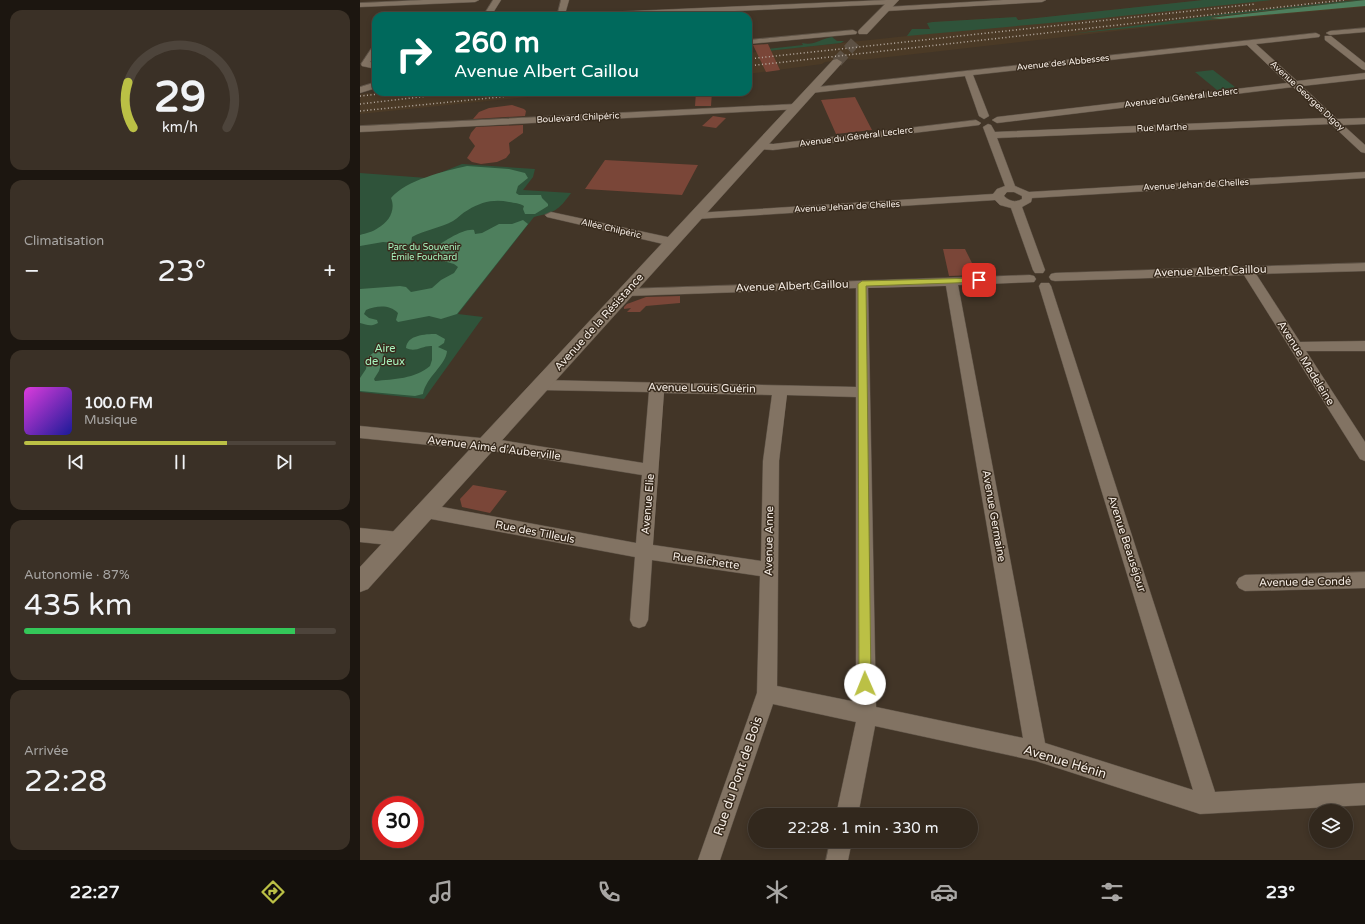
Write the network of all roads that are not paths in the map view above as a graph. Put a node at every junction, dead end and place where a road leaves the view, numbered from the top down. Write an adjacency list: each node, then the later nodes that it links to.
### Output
1 (475, 0): 5 (street)
2 (497, 0): 10 (street)
3 (565, 0): 11 (street)
4 (1042, 0): 8 (street)
5 (411, 2): 7 (street); 9 (street)
6 (669, 3): 12 (street)
7 (360, 4)
8 (891, 4): 13 (street); 15 (street)
9 (405, 11)
10 (490, 12)
11 (562, 12)
12 (657, 12)
13 (701, 12)
14 (1365, 30): 16 (street)
15 (858, 36): 17 (street)
16 (1329, 36): 18 (street, Avenue des Abbesses); 22 (street)
17 (752, 42)
18 (1249, 42): 23 (street, Avenue des Abbesses); 25 (street, Avenue Georges Digoy)
19 (372, 54): 21 (street)
20 (837, 62): 28 (street, Avenue de la Résistance)
21 (372, 65)
22 (1365, 68)
23 (968, 73): 28 (street, Avenue des Abbesses); 30 (street)
24 (1365, 76): 25 (street, Avenue du Général Leclerc)
25 (1294, 84): 31 (street, Avenue du Général Leclerc); 32 (street, Avenue Georges Digoy)
26 (372, 86): 27 (street)
27 (360, 90)
28 (811, 90): 29 (street, Avenue de la Résistance)
29 (796, 107): 35 (street, Boulevard Chilpéric); 37 (street, Avenue de la Résistance)
30 (984, 116): 31 (street); 34 (street)
31 (997, 120): 36 (street)
32 (1334, 121): 33 (street, Rue Marthe); 36 (street, Rue Marthe); 38 (street, Avenue Georges Digoy)
33 (1365, 121)
34 (976, 123): 36 (street); 37 (street, Avenue du Général Leclerc)
35 (360, 130)
36 (989, 131): 40 (street)
37 (760, 146): 45 (street, Avenue de la Résistance)
38 (1365, 150)
39 (1365, 175): 41 (street, Avenue Jehan de Chelles)
40 (1011, 189): 41 (street); 42 (street)
41 (1027, 195): 43 (street)
42 (998, 197): 43 (street); 45 (street, Avenue Jehan de Chelles)
43 (1016, 205): 48 (street)
44 (551, 215): 46 (street, Allée Chilpéric)
45 (696, 216): 46 (street, Avenue de la Résistance)
46 (672, 242): 54 (street, Avenue de la Résistance)
47 (1365, 267): 49 (street, Avenue Albert Caillou)
48 (1039, 270): 50 (street); 52 (street)
49 (1247, 270): 52 (street, Avenue Albert Caillou); 56 (street, Avenue Madeleine)
50 (1030, 279): 51 (street, Avenue Albert Caillou); 52 (street)
51 (951, 281): 53 (street, Avenue Albert Caillou); 76 (street, Avenue Germaine)
52 (1050, 281): 78 (street, Avenue Beauséjour)
53 (862, 284): 54 (street, Avenue Albert Caillou); 60 (street)
54 (627, 292): 57 (street, Avenue de la Résistance)
55 (1365, 346): 56 (street)
56 (1296, 347): 63 (street, Avenue Madeleine)
57 (541, 385): 58 (street, Avenue Louis Guérin); 62 (street, Avenue de la Résistance)
58 (657, 388): 59 (street, Avenue Louis Guérin); 64 (street, Avenue Elie)
59 (780, 390): 60 (street, Avenue Louis Guérin); 69 (street, Avenue Anne)
60 (863, 392): 75 (street)
61 (360, 432): 62 (street, Avenue Aimé d'Auberville)
62 (486, 444): 64 (street, Avenue Aimé d'Auberville); 65 (street, Avenue de la Résistance)
63 (1363, 450)
64 (651, 470): 68 (street, Avenue Elie)
65 (426, 511): 67 (street, Avenue de la Résistance); 68 (street, Rue des Tilleuls)
66 (360, 535): 67 (street)
67 (399, 540): 71 (street, Avenue de la Résistance)
68 (644, 552): 69 (street, Rue Bichette); 73 (street, Avenue Elie)
69 (768, 570): 74 (street, Avenue Anne)
70 (1365, 580): 72 (street, Avenue de Condé)
71 (360, 582)
72 (1245, 583)
73 (639, 620)
74 (767, 693): 75 (street, Avenue Hénin); 80 (street, Rue du Pont de Bois)
75 (866, 714): 76 (street, Avenue Hénin); 79 (street)
76 (1036, 751): 78 (street, Avenue Hénin)
77 (1365, 794): 78 (street, Avenue Hénin)
78 (1208, 803)
79 (848, 808)
80 (709, 860)

